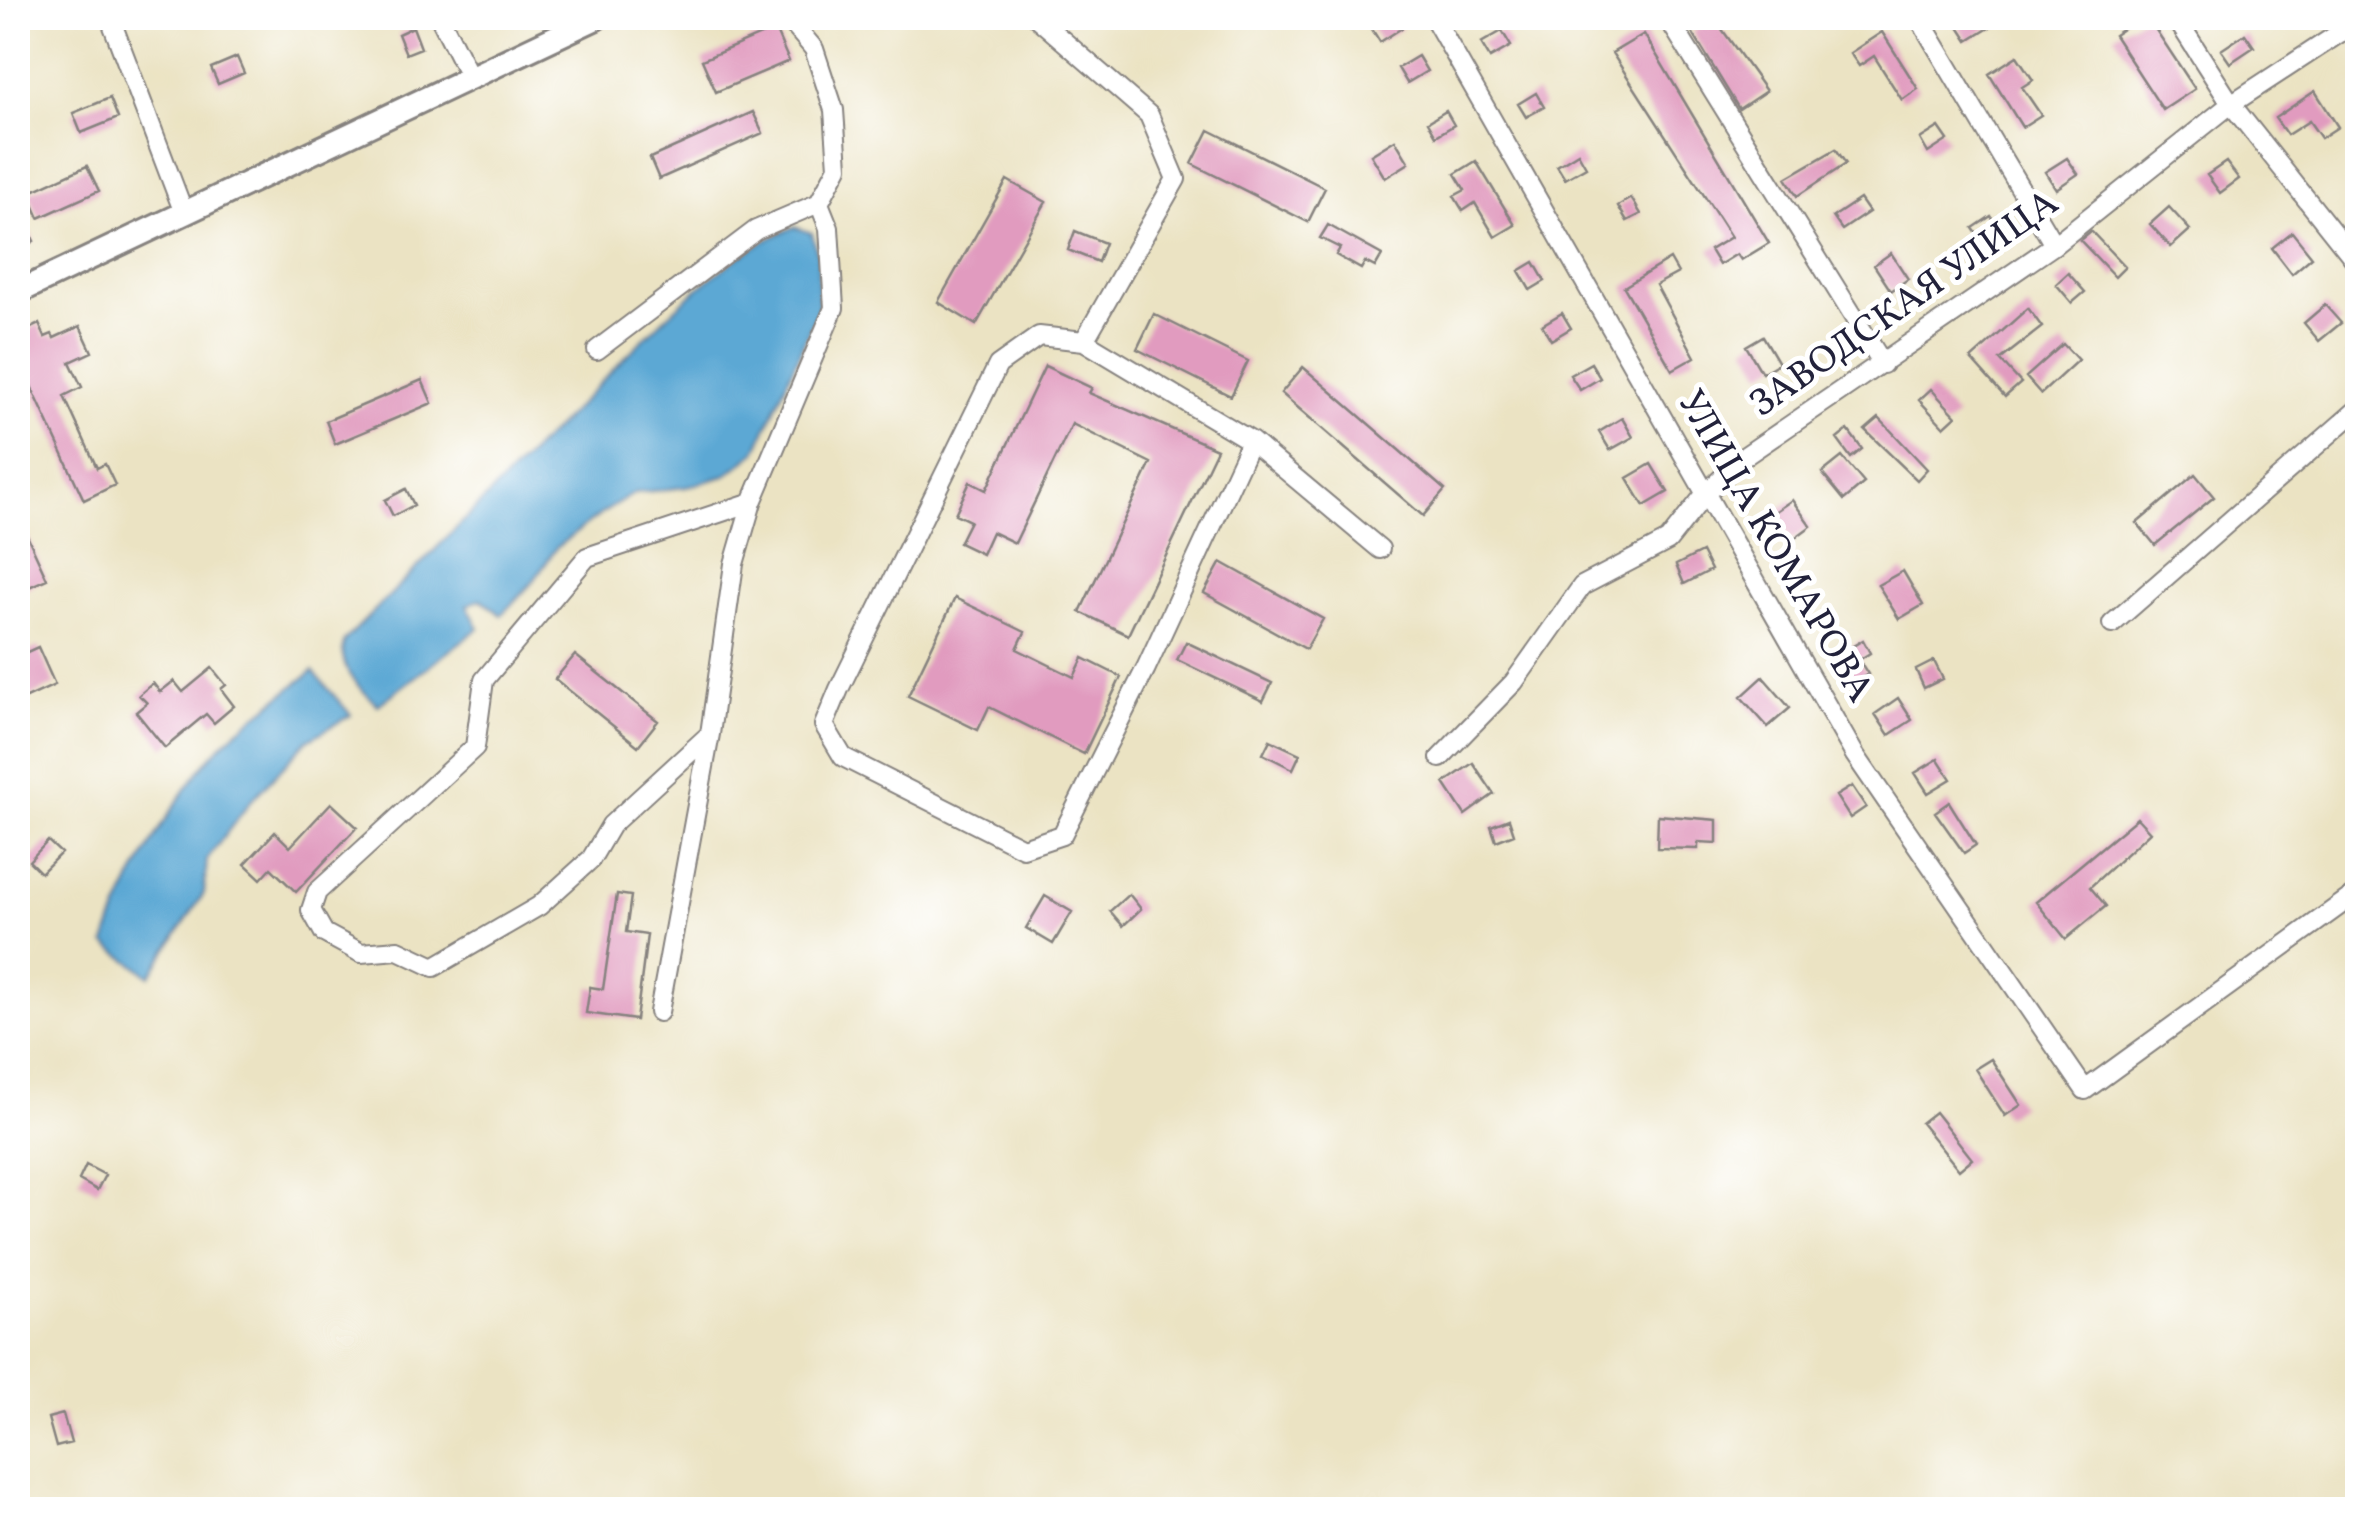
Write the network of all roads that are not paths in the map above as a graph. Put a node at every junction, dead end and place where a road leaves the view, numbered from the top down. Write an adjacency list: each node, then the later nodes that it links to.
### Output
1 (110, 18): 14 (street)
2 (440, 18): 11 (street)
3 (596, 18): 11 (main road)
4 (788, 18): 13 (street)
5 (1037, 18): 18 (street)
6 (1434, 18): 23 (street, УЛИЦА КОМАРОВА)
7 (1668, 18): 20 (street)
8 (1919, 18): 15 (street)
9 (2176, 18): 12 (street)
10 (2358, 21): 12 (street, ЗАВОДСКАЯ УЛИЦА)
11 (470, 77): 14 (main road)
12 (2231, 104): 15 (street, ЗАВОДСКАЯ УЛИЦА); 16 (street)
13 (819, 204): 19 (street); 24 (street)
14 (184, 213): 17 (main road)
15 (2054, 245): 20 (street, ЗАВОДСКАЯ УЛИЦА)
16 (2358, 264)
17 (18, 292)
18 (1084, 341): 22 (street); 22 (street)
19 (597, 350)
20 (1883, 364): 23 (street, ЗАВОДСКАЯ УЛИЦА)
21 (2358, 409): 26 (street)
22 (1251, 441): 25 (street)
23 (1706, 494): 28 (street, ЗАВОДСКАЯ УЛИЦА); 29 (street, УЛИЦА КОМАРОВА)
24 (752, 502): 27 (street); 27 (street)
25 (1380, 549)
26 (2112, 624)
27 (710, 734): 30 (street)
28 (1440, 758)
29 (2358, 892)
30 (659, 1012)

